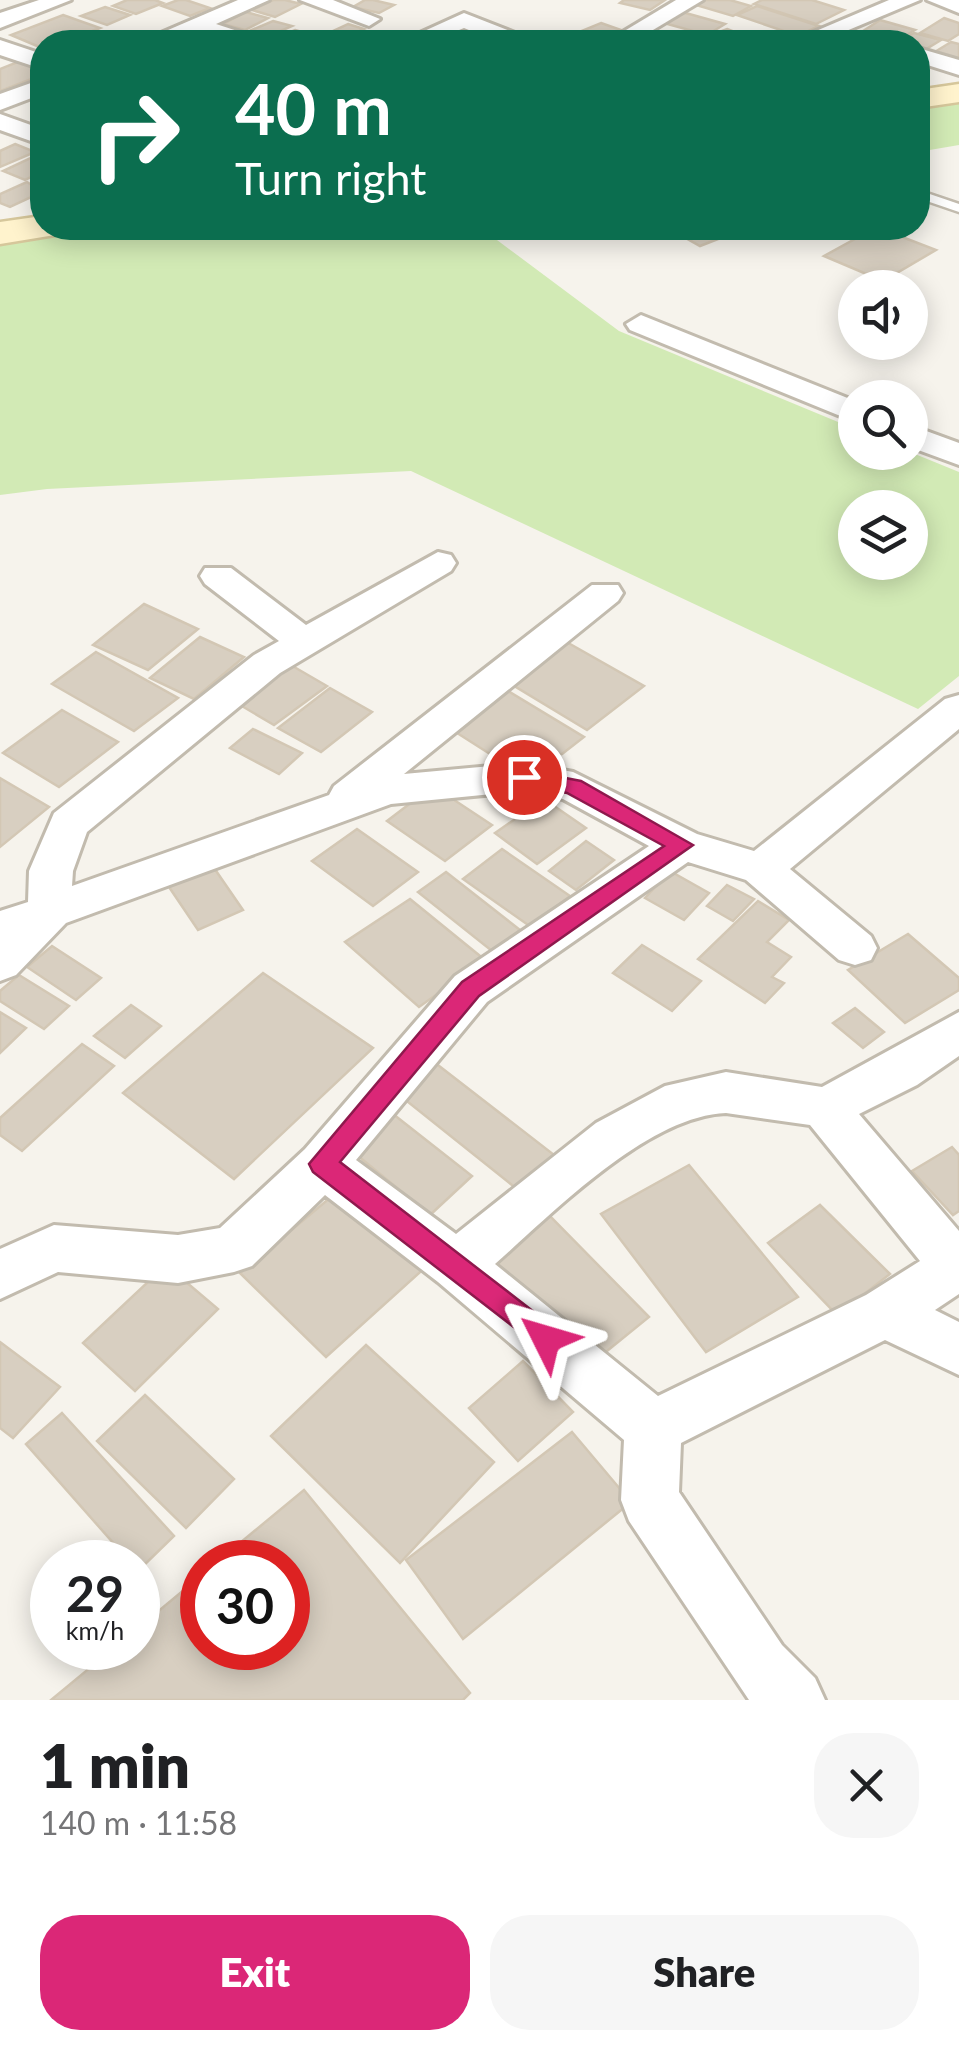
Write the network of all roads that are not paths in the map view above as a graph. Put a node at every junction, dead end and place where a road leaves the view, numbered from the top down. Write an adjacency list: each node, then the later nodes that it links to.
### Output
1 (60, 0): 9 (street)
2 (258, 0): 10 (street)
3 (311, 0): 8 (street)
4 (692, 0): 16 (street)
5 (909, 0): 11 (street)
6 (938, 0): 7 (street)
7 (959, 6)
8 (370, 19)
9 (0, 22)
10 (194, 26): 12 (street); 13 (street)
11 (835, 29): 17 (street)
12 (183, 30)
13 (208, 30)
14 (440, 30): 15 (street)
15 (488, 30)
16 (639, 30)
17 (838, 30)
18 (0, 47): 19 (street)
19 (30, 58)
20 (930, 59): 21 (street)
21 (959, 68)
22 (30, 91): 25 (street)
23 (959, 93): 24 (street)
24 (930, 97)
25 (0, 103)
26 (0, 122): 27 (street)
27 (30, 133)
28 (930, 198): 29 (lane)
29 (959, 208)
30 (30, 228): 31 (street)
31 (1, 232)
32 (642, 324): 33 (street)
33 (838, 405)
34 (928, 442): 35 (street)
35 (959, 455)
36 (438, 563): 39 (street)
37 (218, 576): 39 (street)
38 (605, 593): 41 (street)
39 (305, 642): 44 (street)
40 (959, 708): 43 (street)
41 (334, 809): 42 (street); 44 (street)
42 (682, 845): 43 (street); 50 (street)
43 (761, 869): 46 (street)
44 (49, 914): 45 (street); 47 (street)
45 (0, 929)
46 (855, 948)
47 (0, 962)
48 (959, 1032): 49 (street)
49 (825, 1108): 51 (street); 52 (street)
50 (322, 1164): 52 (street); 53 (street)
51 (958, 1265): 54 (street)
52 (457, 1266): 56 (street)
53 (0, 1274)
54 (885, 1313): 55 (street); 56 (street)
55 (959, 1350)
56 (653, 1428): 57 (street)
57 (764, 1689)

